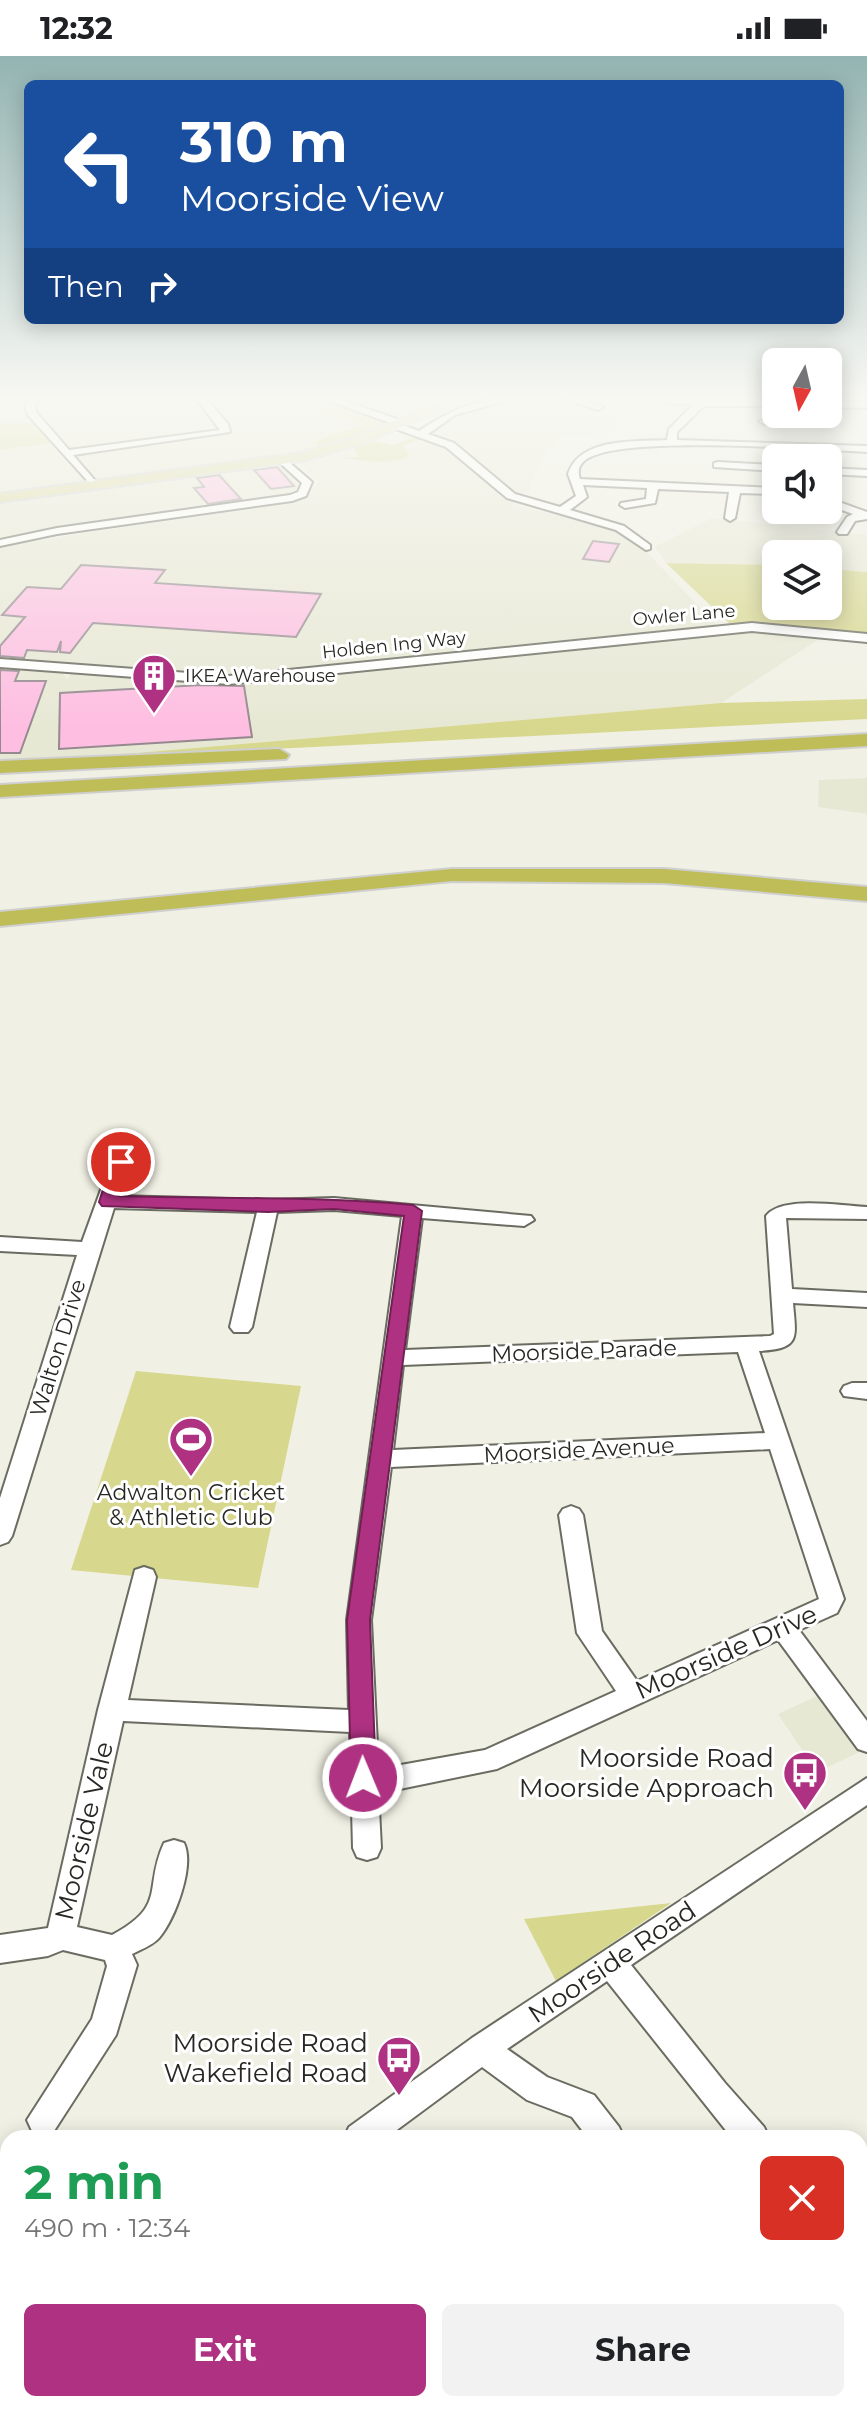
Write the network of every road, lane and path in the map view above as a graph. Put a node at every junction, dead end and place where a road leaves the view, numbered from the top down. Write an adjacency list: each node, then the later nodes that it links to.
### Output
1 (229, 507): 10 (street)
2 (546, 507): 6 (street)
3 (567, 507): 6 (street)
4 (732, 507): 8 (street)
5 (842, 507): 7 (street)
6 (561, 511): 11 (street)
7 (864, 516): 9 (street)
8 (730, 518)
9 (843, 532)
10 (0, 543)
11 (638, 545)
12 (867, 638): 13 (street, Owler Lane)
13 (552, 647): 14 (street, Holden Ing Way)
14 (0, 663)
15 (867, 728): 17 (highway)
16 (867, 740): 20 (highway)
17 (482, 750): 18 (highway); 19 (highway)
18 (0, 767)
19 (0, 775)
20 (0, 791)
21 (867, 894): 22 (highway)
22 (0, 919)
23 (121, 1162): 24 (street, Walton Drive)
24 (108, 1202): 25 (street); 30 (street, Walton Drive)
25 (268, 1206): 26 (street); 33 (street)
26 (413, 1211): 28 (street); 35 (street)
27 (867, 1213): 31 (street)
28 (524, 1220)
29 (0, 1244): 30 (street)
30 (89, 1249): 39 (street, Walton Drive)
31 (783, 1295): 32 (street); 34 (street, Moorside Parade)
32 (867, 1300)
33 (241, 1327)
34 (746, 1345): 35 (street, Moorside Parade); 36 (street, Moorside Drive)
35 (395, 1358): 37 (street)
36 (776, 1441): 37 (street, Moorside Avenue); 41 (street, Moorside Drive)
37 (382, 1459): 44 (street)
38 (571, 1515): 42 (street)
39 (0, 1536)
40 (144, 1577): 43 (street, Moorside Vale)
41 (783, 1628): 42 (street, Moorside Drive); 45 (street)
42 (632, 1694): 46 (street, Moorside Drive)
43 (111, 1710): 44 (street); 50 (street, Moorside Vale)
44 (362, 1722): 46 (street)
45 (867, 1741)
46 (363, 1778): 48 (street)
47 (867, 1790): 53 (street, Moorside Road)
48 (367, 1848)
49 (174, 1852): 52 (street)
50 (60, 1936): 51 (street); 52 (street, Moorside Vale)
51 (0, 1949)
52 (114, 1949): 55 (street)
53 (612, 1964): 54 (street, Moorside Road); 58 (street)
54 (483, 2048): 56 (street, Moorside Road); 57 (street)
55 (43, 2120)
56 (371, 2130)
57 (602, 2130)
58 (746, 2130)

